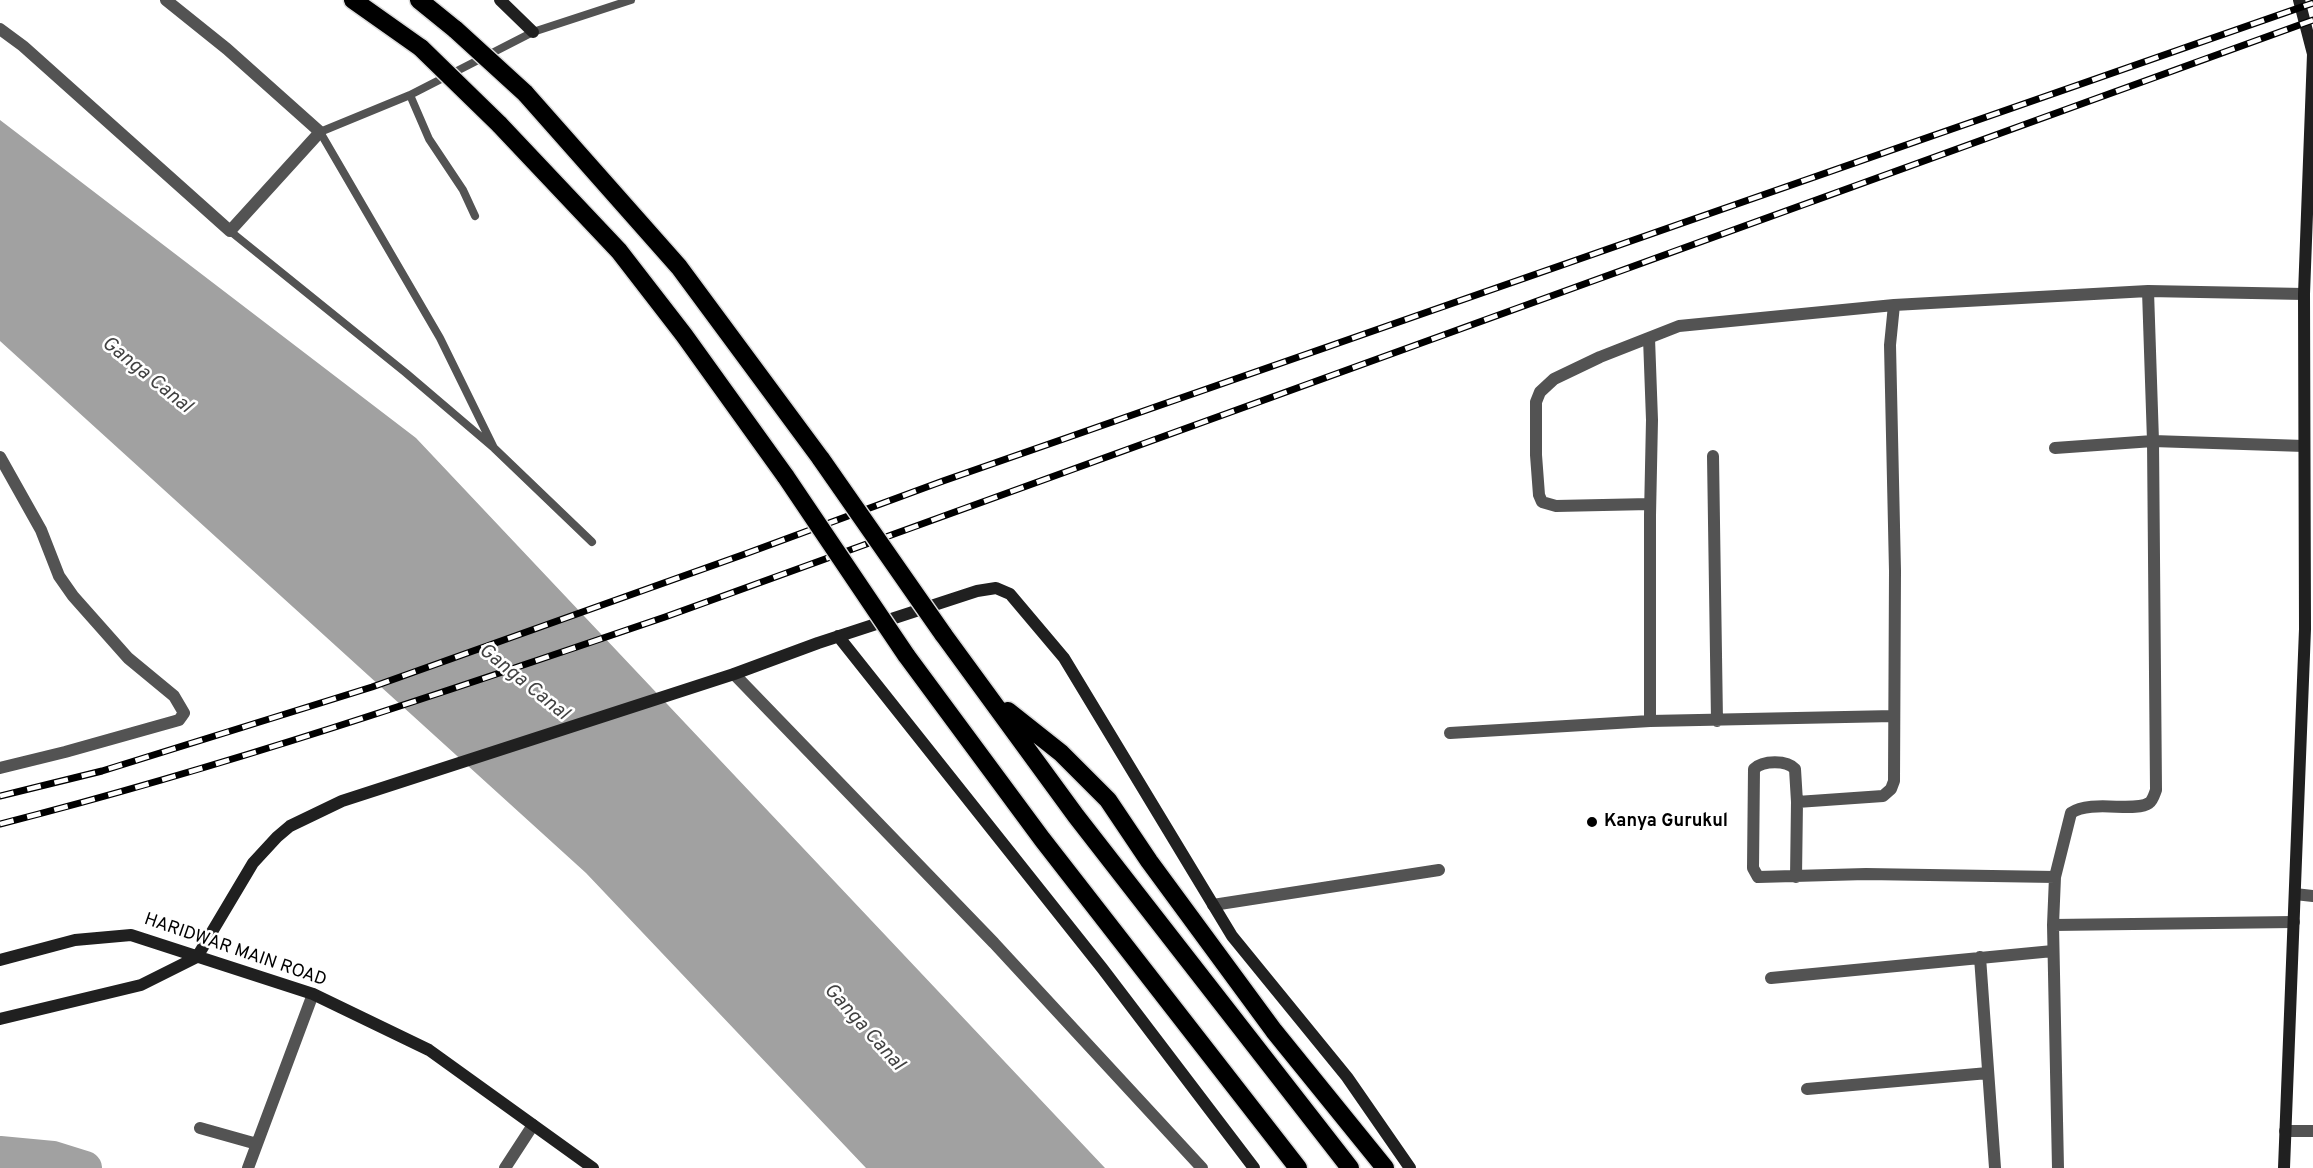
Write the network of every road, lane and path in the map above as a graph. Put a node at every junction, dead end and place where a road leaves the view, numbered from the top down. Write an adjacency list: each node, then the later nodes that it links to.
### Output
1 (166, 0): 11 (street)
2 (353, 0): 64 (highway, bridge)
3 (418, 0): 30 (highway, bridge)
4 (500, 0): 8 (street)
5 (632, 0): 8 (lane)
6 (2299, 0): 9 (street)
7 (0, 29): 14 (street)
8 (533, 32): 10 (lane)
9 (2313, 54): 12 (street)
10 (410, 95): 11 (lane); 13 (lane)
11 (320, 132): 14 (street); 21 (lane)
12 (2311, 169): 16 (street)
13 (475, 216)
14 (230, 231): 21 (lane)
15 (2148, 291): 16 (street); 17 (street); 19 (street)
16 (2304, 294): 20 (street)
17 (1894, 305): 18 (street); 31 (street)
18 (1649, 338): 25 (street); 25 (street)
19 (2153, 441): 20 (street); 22 (street); 39 (street)
20 (2304, 446): 27 (street)
21 (494, 448): 26 (lane)
22 (2055, 448)
23 (1713, 456): 33 (street)
24 (0, 457): 35 (street)
25 (1650, 504): 32 (street)
26 (592, 542)
27 (2309, 567): 40 (street)
28 (838, 636): 29 (street); 42 (street); 63 (street)
29 (734, 674): 46 (street); 62 (street)
30 (988, 695): 65 (highway); 66 (highway)
31 (1894, 716): 33 (street); 36 (street)
32 (1650, 721): 33 (street); 34 (street)
33 (1717, 721)
34 (1450, 733)
35 (0, 768)
36 (1797, 802): 38 (street); 38 (street)
37 (1438, 870): 42 (street)
38 (1796, 877): 39 (street)
39 (2055, 877): 44 (street)
40 (2295, 894): 41 (street); 43 (street)
41 (2313, 896)
42 (1213, 905): 67 (street)
43 (2294, 922): 44 (street); 56 (street)
44 (2053, 925): 45 (street)
45 (2053, 951): 47 (street); 69 (street)
46 (197, 957): 48 (street, HARIDWAR MAIN ROAD); 50 (street, HARIDWAR MAIN ROAD); 51 (street)
47 (1980, 957): 49 (street); 52 (street)
48 (0, 960)
49 (1771, 978)
50 (313, 994): 54 (street, HARIDWAR MAIN ROAD); 58 (street)
51 (0, 1019)
52 (1988, 1073): 53 (street); 68 (street)
53 (1807, 1089)
54 (532, 1125): 60 (street); 61 (street, HARIDWAR MAIN ROAD)
55 (200, 1128): 58 (street)
56 (2285, 1131): 57 (street); 70 (street)
57 (2313, 1131)
58 (257, 1144): 59 (street)
59 (248, 1168)
60 (505, 1168)
61 (592, 1168)
62 (1202, 1168)
63 (1254, 1168)
64 (1298, 1168)
65 (1350, 1168)
66 (1384, 1168)
67 (1410, 1168)
68 (1995, 1168)
69 (2058, 1168)
70 (2284, 1168)

